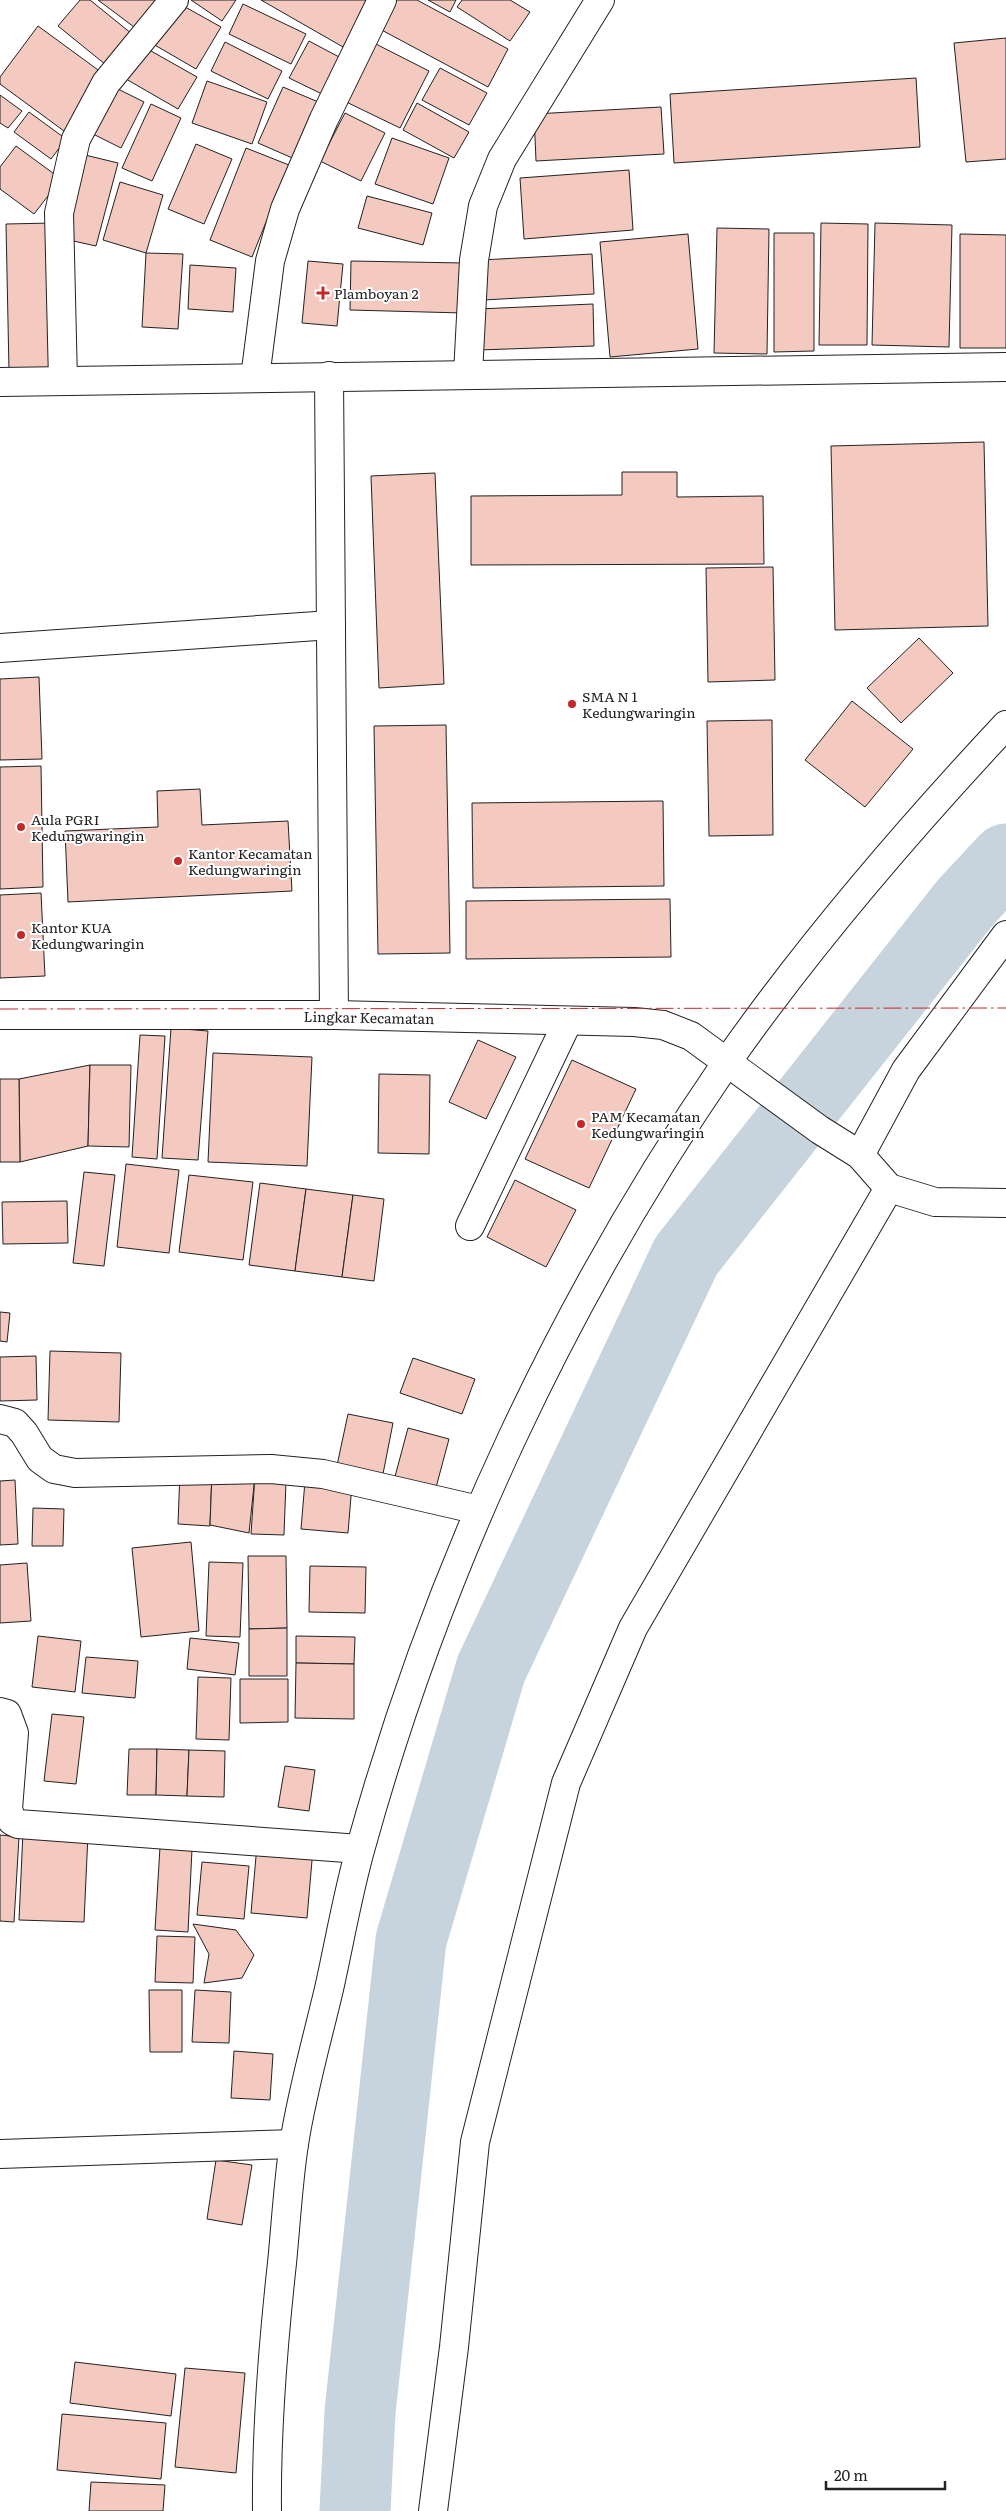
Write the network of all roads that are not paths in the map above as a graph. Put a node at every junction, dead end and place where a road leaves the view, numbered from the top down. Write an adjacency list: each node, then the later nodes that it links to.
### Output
1 (174, 0): 8 (street)
2 (382, 0): 7 (street)
3 (600, 0): 5 (street)
4 (1006, 368): 5 (street)
5 (468, 374): 6 (street)
6 (329, 376): 7 (street); 10 (street)
7 (255, 378): 8 (street)
8 (63, 381): 9 (street)
9 (0, 382)
10 (331, 625): 11 (street); 14 (street)
11 (0, 648)
12 (1006, 725): 17 (street)
13 (1006, 935): 18 (street)
14 (334, 1015): 15 (street, Lingkar Kecamatan); 16 (street, Lingkar Kecamatan)
15 (0, 1016)
16 (568, 1021): 17 (street, Lingkar Kecamatan); 21 (street)
17 (728, 1061): 18 (street, Lingkar Kecamatan); 23 (street)
18 (860, 1155): 19 (street, Lingkar Kecamatan)
19 (890, 1188): 20 (street); 29 (street)
20 (1006, 1203)
21 (470, 1226)
22 (0, 1419): 23 (street)
23 (479, 1510): 25 (street)
24 (0, 1712): 25 (street)
25 (360, 1849): 26 (street)
26 (294, 2144): 27 (street); 28 (street)
27 (0, 2154)
28 (266, 2511)
29 (433, 2511)

